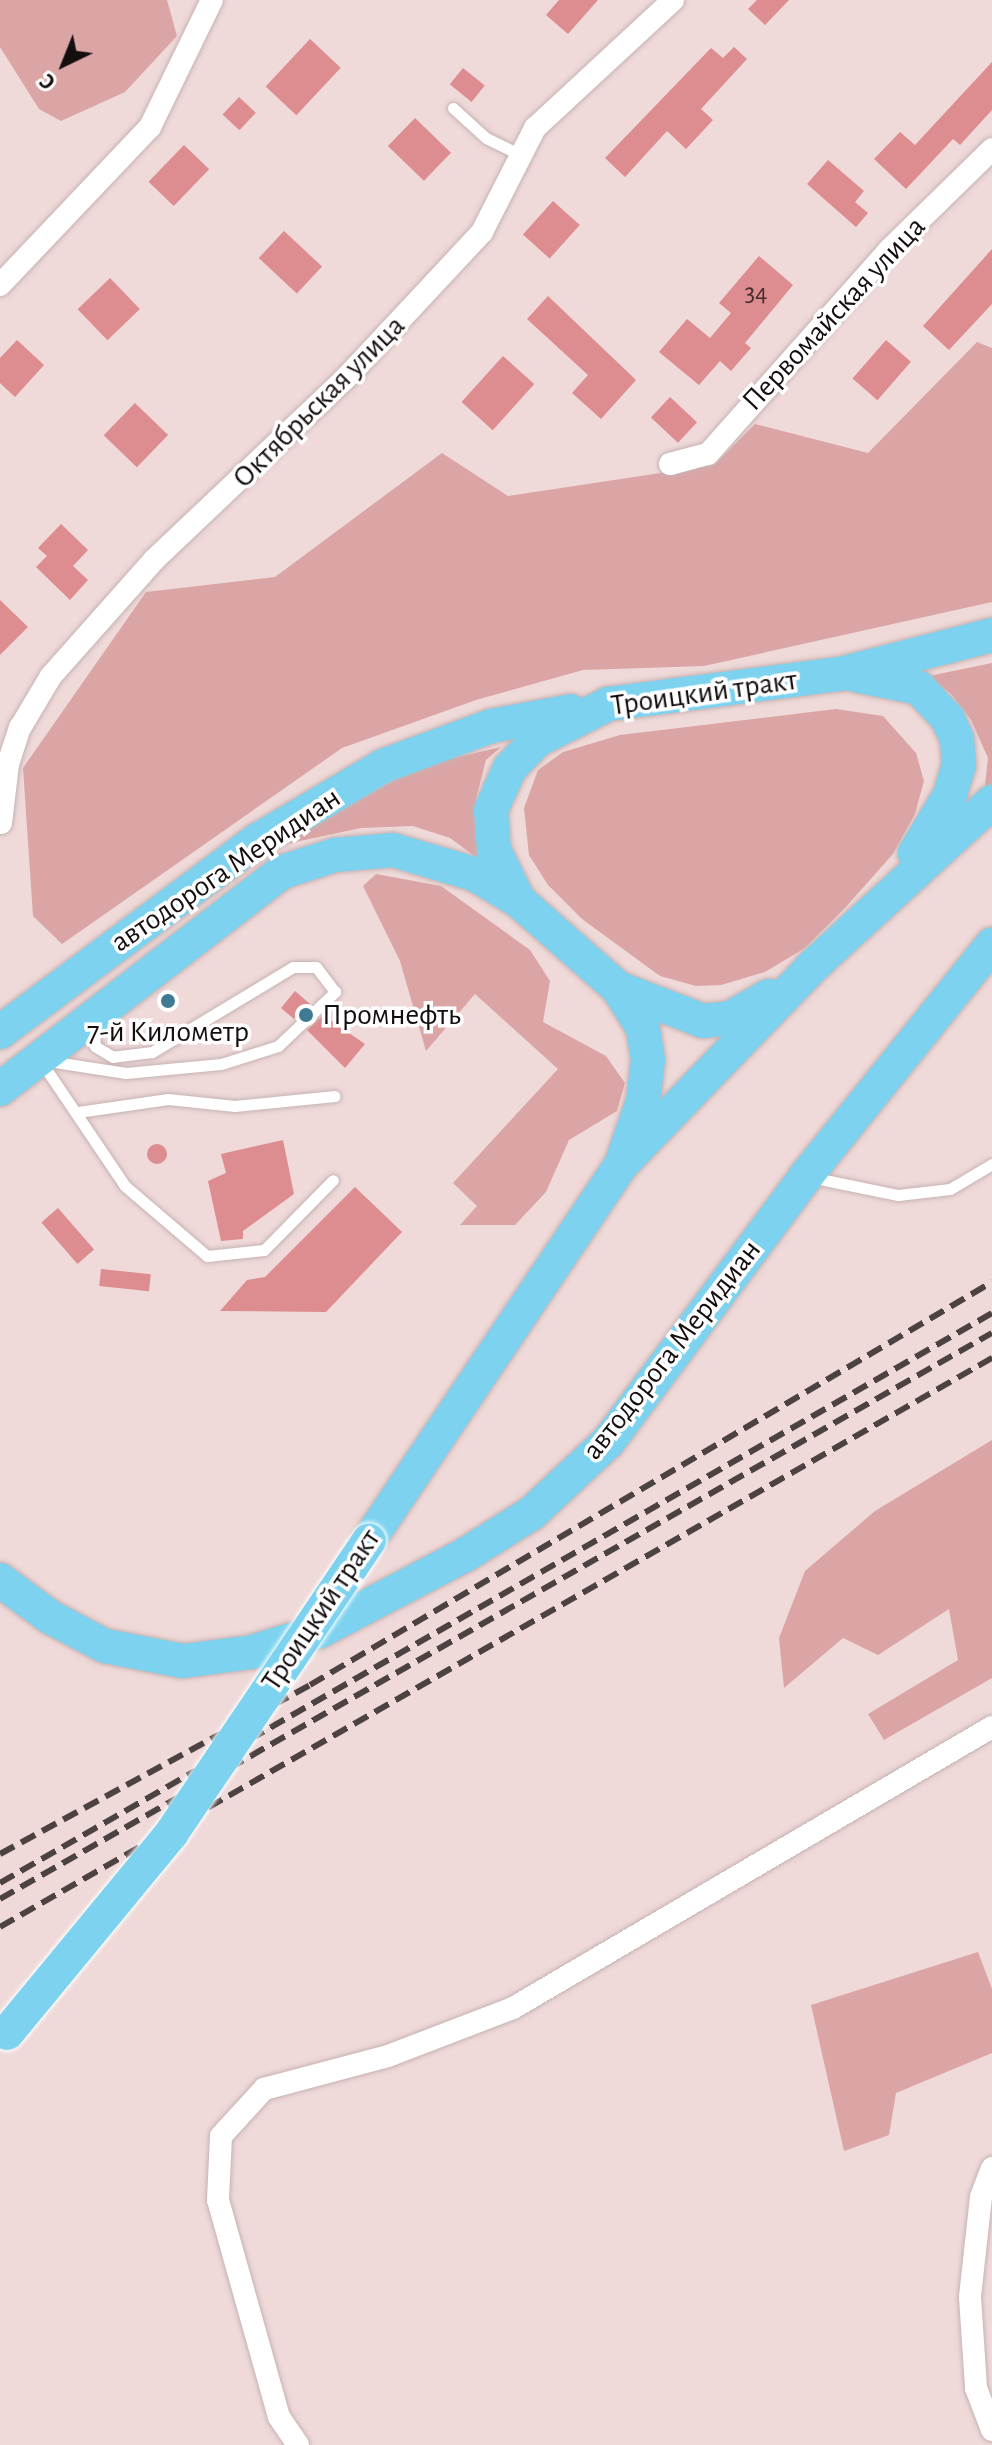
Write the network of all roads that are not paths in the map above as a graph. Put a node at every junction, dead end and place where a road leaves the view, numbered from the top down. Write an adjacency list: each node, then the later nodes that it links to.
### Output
1 (212, 0): 6 (street)
2 (673, 0): 5 (street, Октябрьская улица)
3 (453, 108): 5 (lane)
4 (992, 149): 7 (street, Первомайская улица)
5 (519, 154): 12 (street, Октябрьская улица)
6 (0, 285)
7 (670, 464)
8 (992, 635): 9 (main road, Троицкий тракт)
9 (840, 674): 10 (main road, Троицкий тракт); 14 (main road)
10 (608, 704): 13 (main road, Троицкий тракт); 19 (main road, автодорога Меридиан)
11 (992, 802): 14 (main road, Троицкий тракт)
12 (1, 823)
13 (519, 901): 17 (main road, Троицкий тракт); 18 (main road, автодорога Меридиан)
14 (865, 916): 16 (main road, Троицкий тракт)
15 (992, 945): 26 (main road, автодорога Меридиан)
16 (813, 966): 17 (main road); 25 (main road, Троицкий тракт)
17 (618, 988): 25 (main road, Троицкий тракт)
18 (93, 1016): 20 (main road, автодорога Меридиан); 20 (lane)
19 (0, 1032)
20 (40, 1059): 21 (main road, автодорога Меридиан); 23 (lane)
21 (0, 1089)
22 (335, 1096): 23 (lane)
23 (78, 1112): 27 (lane)
24 (992, 1164): 26 (lane)
25 (621, 1165): 30 (main road, Троицкий тракт, bridge)
26 (806, 1176): 28 (main road, автодорога Меридиан)
27 (333, 1180)
28 (0, 1580)
29 (992, 1727): 33 (street)
30 (3, 2037)
31 (992, 2168): 32 (street)
32 (992, 2430)
33 (298, 2445)

